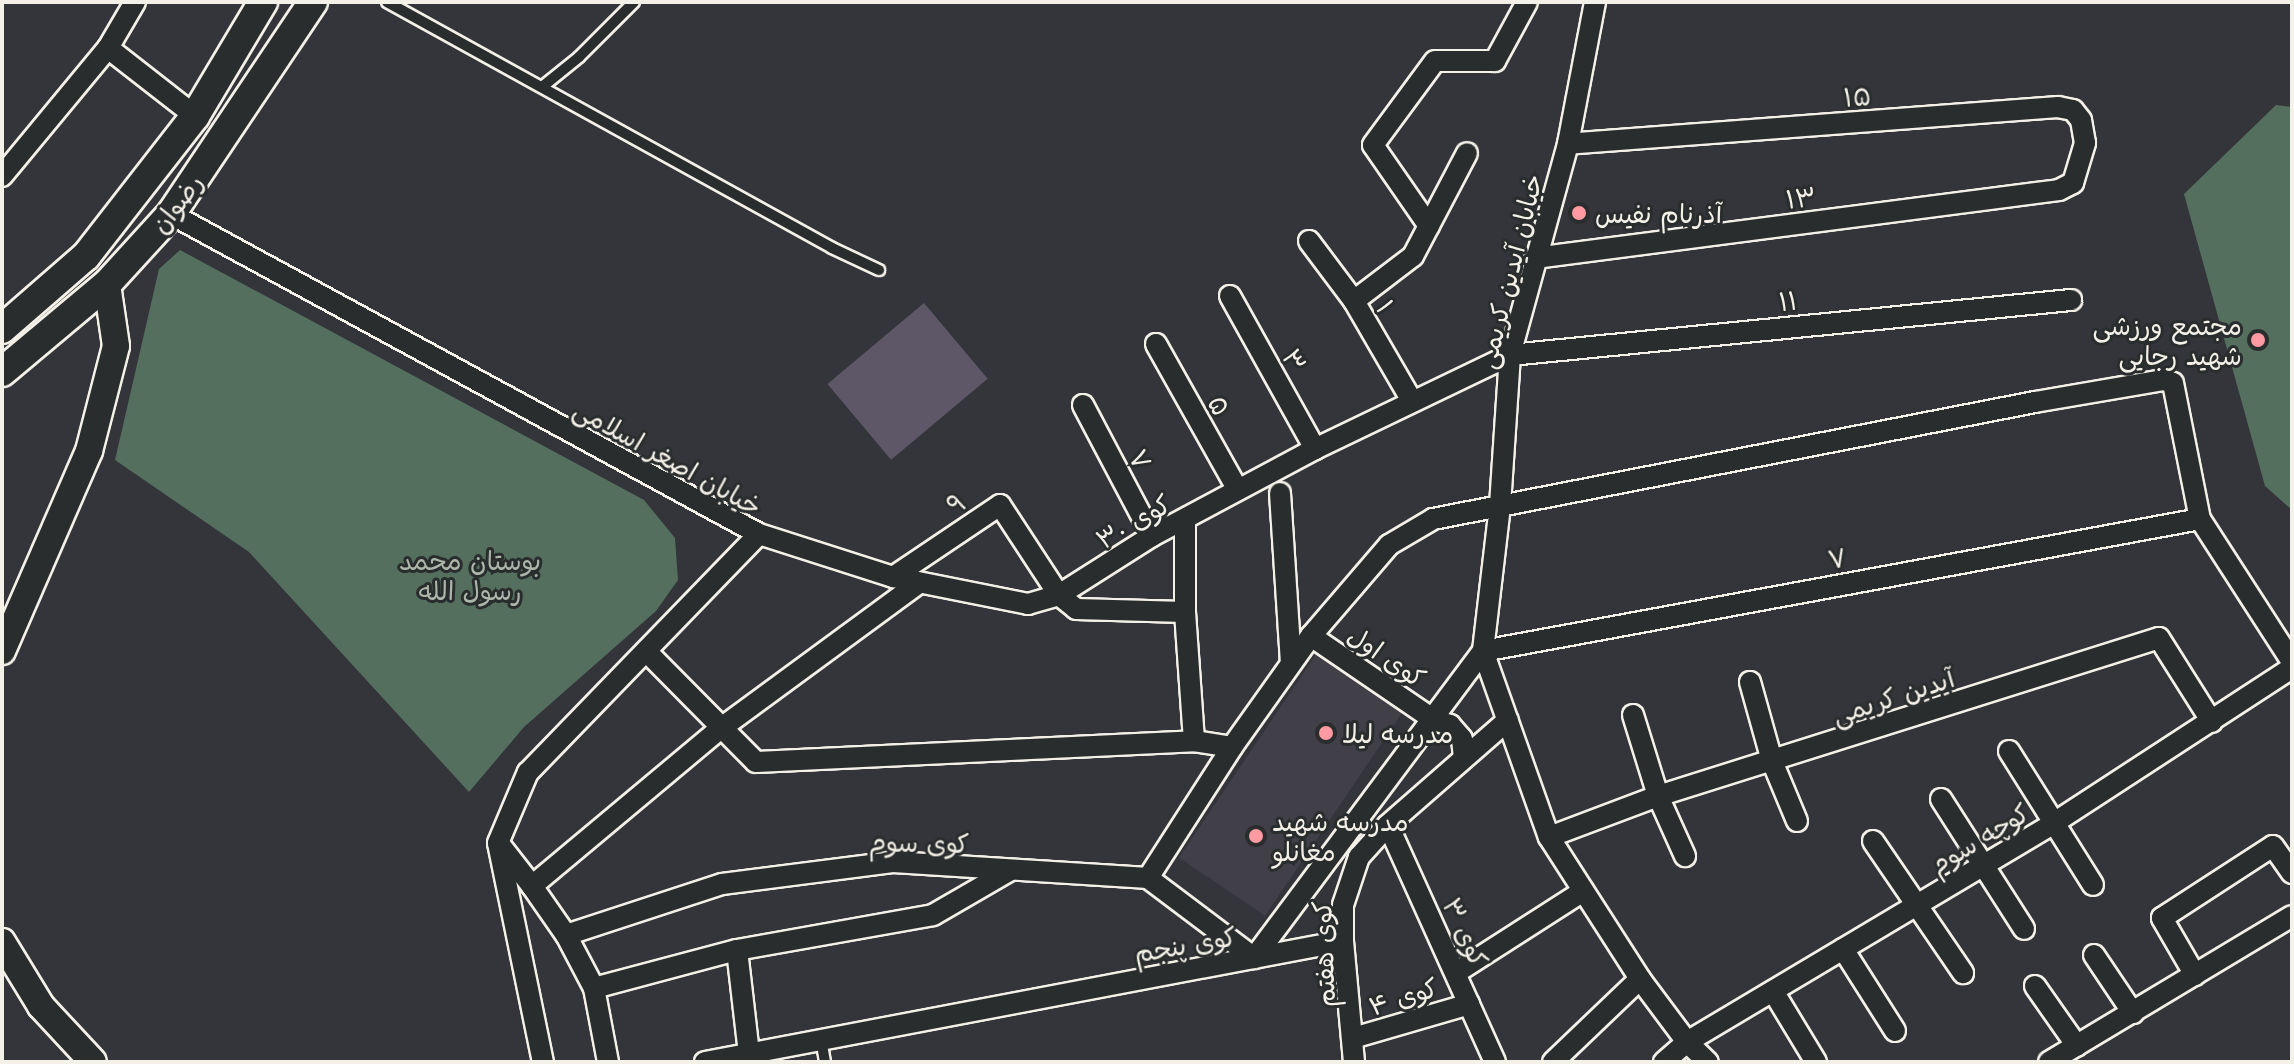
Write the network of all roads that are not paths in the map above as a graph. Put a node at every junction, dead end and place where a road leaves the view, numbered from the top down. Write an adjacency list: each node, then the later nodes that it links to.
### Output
1 (135, 2): 8 (street)
2 (263, 2): 10 (main road, رضوان)
3 (313, 2): 15 (main road, رضوان)
4 (387, 2): 9 (lane)
5 (634, 2): 9 (lane)
6 (1527, 2): 16 (street)
7 (1595, 2): 11 (street, خیابان آیدین کریمی)
8 (108, 48): 10 (street); 13 (street)
9 (542, 87): 20 (lane)
10 (195, 116): 18 (main road, رضوان)
11 (1568, 144): 14 (street, ۱۵); 19 (street, خیابان آیدین کریمی)
12 (1467, 153): 16 (street)
13 (2, 176)
14 (2073, 183): 19 (street, ۱۳)
15 (171, 214): 21 (main road, رضوان); 37 (street, خیابان اصغر اسلامی)
16 (1429, 226): 24 (street)
17 (1309, 241): 24 (street, ۱)
18 (86, 256): 21 (street); 25 (main road, رضوان)
19 (1535, 258): 27 (street, خیابان آیدین کریمی)
20 (879, 270)
21 (107, 284): 28 (main road, رضوان); 44 (street)
22 (1230, 296): 31 (street, ۳)
23 (2071, 300): 27 (street, ۱۱)
24 (1354, 301): 29 (street, ۱)
25 (2, 329)
26 (1156, 344): 32 (street, ۵)
27 (1510, 355): 29 (street, کوی ۳۰); 34 (street, خیابان آیدین کریمی)
28 (2, 372)
29 (1412, 401): 31 (street, کوی ۳۰)
30 (1083, 405): 38 (street, ۷)
31 (1315, 449): 32 (street, کوی ۳۰)
32 (1238, 490): 36 (street, کوی ۳۰)
33 (1280, 493): 47 (street)
34 (1500, 506): 35 (street); 43 (street); 46 (street, خیابان آیدین کریمی)
35 (2200, 519): 46 (street, ۷); 48 (street)
36 (1185, 521): 38 (street, کوی ۳۰); 42 (street)
37 (759, 534): 39 (street, کوی ۳۰); 45 (street, خیابان اصغر اسلامی)
38 (1152, 536): 41 (street, کوی ۳۰)
39 (893, 577): 40 (street, کوی ۳۰); 41 (street, ۹)
40 (919, 583): 41 (street, کوی ۳۰); 54 (street)
41 (1059, 595): 42 (street)
42 (1185, 612): 55 (street)
43 (1311, 636): 47 (street); 51 (street, کوی اول)
44 (2, 651)
45 (646, 651): 54 (street); 67 (street, خیابان اصغر اسلامی)
46 (1483, 651): 51 (street, کوی پنجم); 52 (street)
47 (1291, 663): 56 (street)
48 (2292, 665): 53 (street, کوچه سوم)
49 (1750, 682): 59 (street)
50 (1633, 715): 60 (street)
51 (1434, 720): 58 (street, کوی اول); 77 (street, کوی پنجم)
52 (1508, 720): 58 (street, کوی هفتم); 65 (street)
53 (2212, 722): 59 (street, آیدین کریمی); 63 (street, کوچه سوم)
54 (720, 729): 55 (street); 74 (street)
55 (1194, 741): 56 (street)
56 (1232, 747): 72 (street)
57 (2009, 751): 63 (street)
58 (1464, 757): 64 (street, کوی هفتم)
59 (1772, 761): 60 (street, آیدین کریمی); 62 (street)
60 (1658, 796): 65 (street, آیدین کریمی); 68 (street)
61 (1941, 799): 69 (street)
62 (1797, 821)
63 (2054, 823): 69 (street, کوچه سوم); 73 (street)
64 (1388, 825): 81 (street, کوی هفتم); 88 (street, کوی ۳)
65 (1549, 837): 75 (street)
66 (1873, 841): 76 (street)
67 (498, 843): 74 (street); 104 (street)
68 (1685, 856)
69 (1983, 866): 76 (street, کوچه سوم); 79 (street)
70 (1009, 871): 72 (street, کوی سوم); 80 (street, کوی سوم); 85 (street)
71 (2292, 873): 90 (street)
72 (1148, 878): 87 (street)
73 (2093, 885)
74 (532, 886): 80 (street)
75 (1583, 891): 88 (street); 91 (street)
76 (1917, 906): 84 (street, کوچه سوم); 89 (street)
77 (1287, 914): 83 (street); 87 (street, کوی پنجم)
78 (2292, 916): 90 (street)
79 (2024, 929)
80 (566, 935): 93 (street)
81 (1343, 941): 83 (street); 98 (street, کوی هفتم)
82 (2, 942): 103 (street)
83 (1310, 947): 87 (street)
84 (1843, 949): 94 (street, کوچه سوم); 97 (street)
85 (737, 950): 93 (street); 102 (street)
86 (2094, 955): 96 (street)
87 (1254, 958): 99 (street, کوی پنجم)
88 (1457, 972): 95 (street, کوی ۳)
89 (1963, 973)
90 (2195, 975): 96 (street)
91 (1640, 979): 100 (street); 110 (street)
92 (2035, 986): 101 (street)
93 (594, 988): 105 (street)
94 (1773, 991): 100 (street, کوچه سوم); 113 (street)
95 (1469, 1004): 98 (street, کوی ۴); 109 (street, کوی ۳)
96 (2133, 1013): 101 (street)
97 (1895, 1031)
98 (1353, 1038): 108 (street, کوی هفتم)
99 (821, 1039): 102 (street, کوی پنجم); 107 (lane)
100 (1687, 1042): 111 (street, کوچه سوم); 112 (street)
101 (2077, 1046): 114 (street)
102 (750, 1057): 106 (street, کوی پنجم)
103 (93, 1062)
104 (543, 1062)
105 (608, 1062)
106 (705, 1062)
107 (825, 1062)
108 (1354, 1062)
109 (1495, 1062)
110 (1553, 1062)
111 (1664, 1062)
112 (1708, 1062)
113 (1816, 1062)
114 (2049, 1062)

